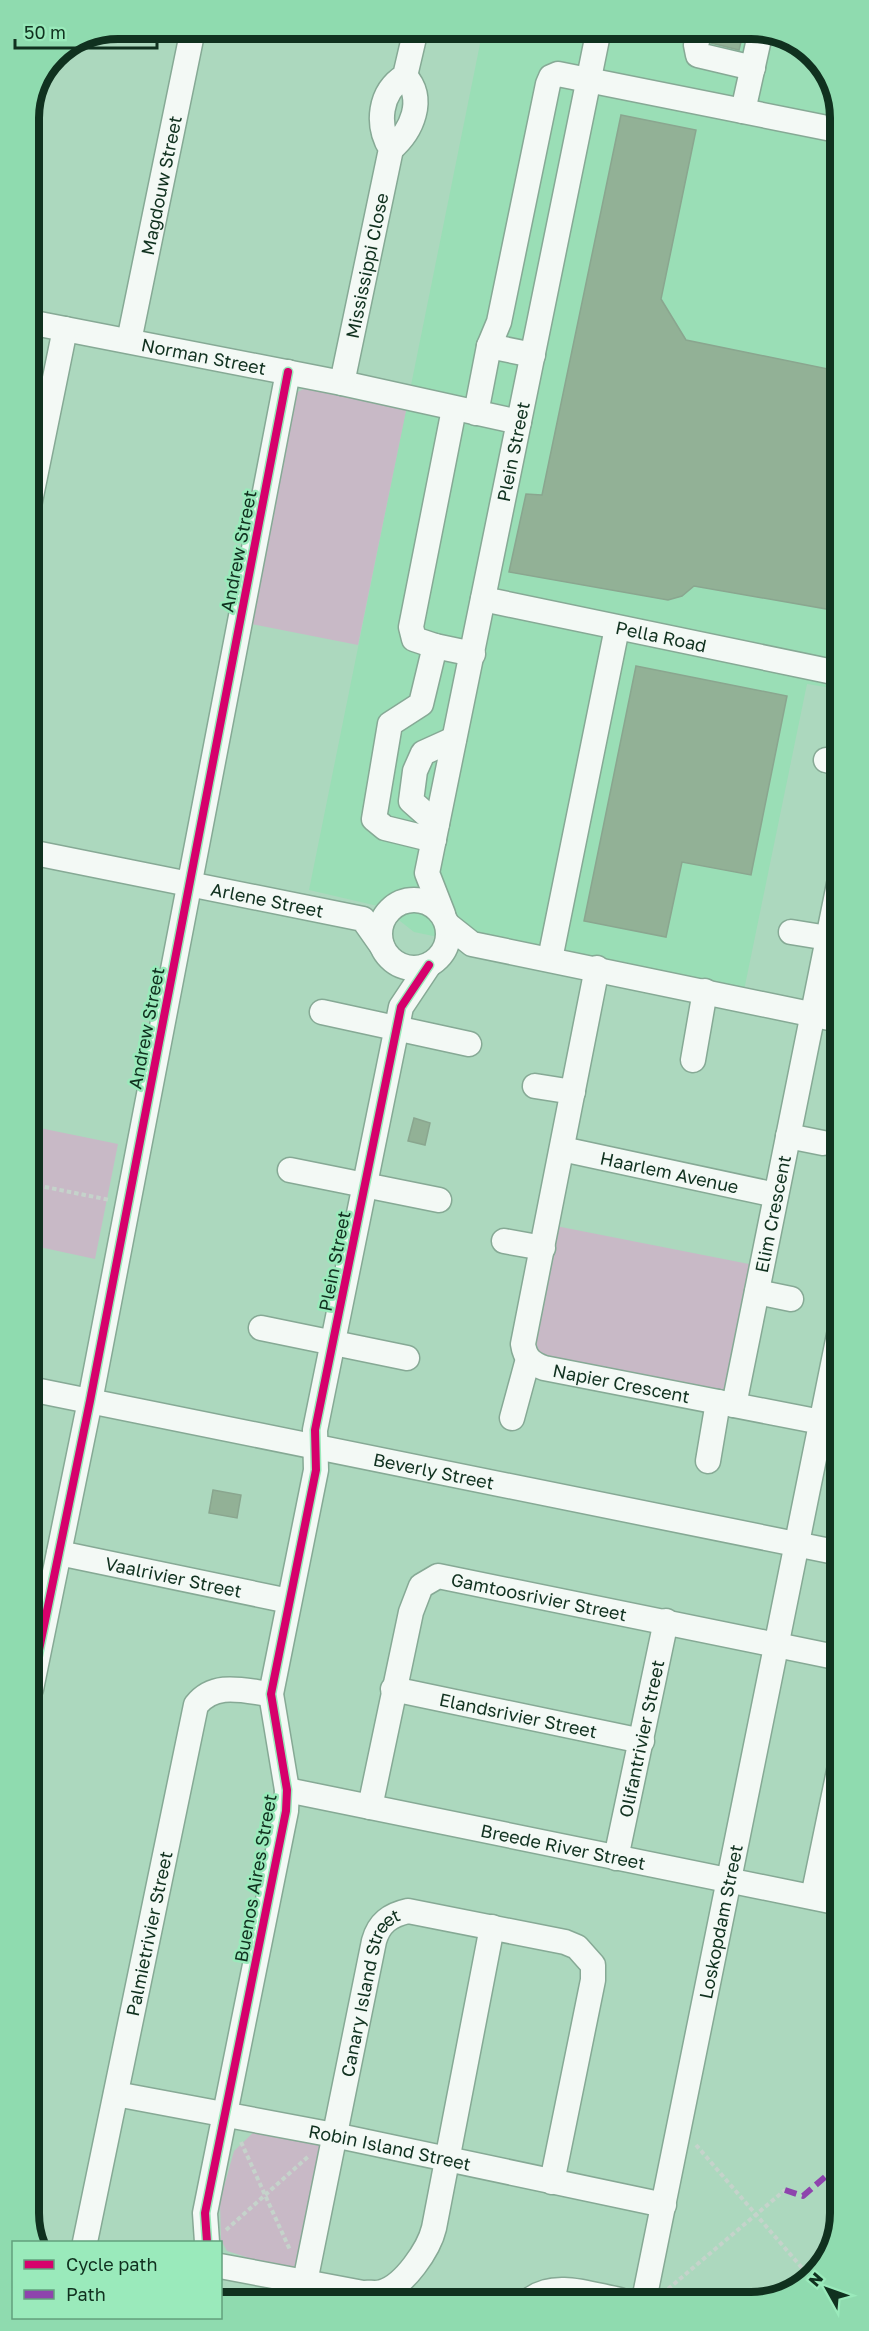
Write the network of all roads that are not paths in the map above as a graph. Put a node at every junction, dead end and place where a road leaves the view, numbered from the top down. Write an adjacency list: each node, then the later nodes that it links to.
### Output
1 (191, 39): 14 (street, Magdouw Street)
2 (414, 39): 18 (street, Mississippi Close)
3 (597, 39): 7 (street, Plein Street)
4 (698, 39): 6 (street)
5 (757, 39): 6 (street)
6 (746, 67): 8 (street)
7 (589, 80): 8 (street); 10 (street); 11 (street, Plein Street)
8 (743, 111): 9 (street)
9 (830, 129)
10 (526, 192): 11 (street); 15 (street)
11 (564, 200): 16 (street, Plein Street)
12 (39, 324): 13 (street, Norman Street)
13 (65, 328): 14 (street, Norman Street); 21 (street)
14 (129, 341): 17 (street, Norman Street)
15 (489, 346): 16 (street); 19 (street)
16 (533, 355): 20 (street, Plein Street)
17 (288, 372): 18 (street, Norman Street); 31 (street, Andrew Street)
18 (342, 383): 19 (street, Norman Street)
19 (465, 411): 20 (street, Norman Street); 24 (street)
20 (519, 422): 22 (street, Plein Street)
21 (39, 457)
22 (483, 599): 23 (street, Pella Road); 25 (street, Plein Street)
23 (617, 628): 26 (street, Pella Road); 40 (street)
24 (435, 646): 25 (street); 28 (street)
25 (472, 654): 27 (street, Plein Street)
26 (830, 671)
27 (454, 739): 28 (street, Plein Street); 28 (street)
28 (435, 832): 30 (street, Plein Street)
29 (39, 854): 31 (street, Arlene Street)
30 (427, 873): 32 (street, Plein Street); 34 (street)
31 (189, 883): 33 (street, Arlene Street); 69 (street, Andrew Street)
32 (401, 902): 33 (street); 34 (street); 39 (street)
33 (363, 919): 39 (street)
34 (445, 920): 38 (street); 41 (street)
35 (830, 927): 37 (street, Elim Crescent)
36 (791, 932): 37 (street)
37 (828, 938): 45 (street, Elim Crescent)
38 (472, 944): 40 (street); 41 (street)
39 (385, 951): 41 (street); 46 (street, Plein Street)
40 (550, 959): 42 (street)
41 (434, 961): 46 (street, Plein Street)
42 (597, 968): 43 (street); 51 (street)
43 (705, 991): 45 (street); 49 (street)
44 (322, 1012): 46 (street)
45 (812, 1014): 47 (street); 52 (street, Elim Crescent)
46 (398, 1018): 48 (street); 56 (street, Plein Street)
47 (830, 1018)
48 (469, 1044)
49 (693, 1060)
50 (535, 1086): 51 (street)
51 (573, 1092): 54 (street)
52 (788, 1136): 53 (street, Elim Crescent); 57 (street, Elim Crescent)
53 (824, 1143)
54 (562, 1149): 57 (street, Haarlem Avenue); 60 (street)
55 (290, 1170): 56 (street)
56 (365, 1185): 58 (street); 64 (street, Plein Street)
57 (776, 1195): 61 (street, Elim Crescent)
58 (439, 1200)
59 (504, 1241): 60 (street)
60 (543, 1248): 66 (street)
61 (757, 1292): 62 (street, Elim Crescent); 70 (street, Elim Crescent)
62 (791, 1299)
63 (261, 1328): 64 (street)
64 (333, 1343): 65 (street); 73 (street, Plein Street)
65 (407, 1358)
66 (528, 1359): 70 (street, Napier Crescent); 71 (street)
67 (830, 1381): 72 (street, Loskopdam Street)
68 (39, 1391): 69 (street, Beverly Street)
69 (90, 1401): 73 (street, Beverly Street); 77 (street, Andrew Street)
70 (726, 1403): 72 (street, Napier Crescent); 74 (street)
71 (512, 1418)
72 (822, 1422): 75 (street, Loskopdam Street)
73 (316, 1448): 75 (street, Beverly Street); 78 (street, Buenos Aires Street)
74 (708, 1461)
75 (797, 1545): 76 (street, Beverly Street); 81 (street, Loskopdam Street)
76 (830, 1551)
77 (59, 1553): 78 (street, Vaalrivier Street); 80 (street, Andrew Street)
78 (289, 1601): 84 (street, Buenos Aires Street)
79 (666, 1621): 81 (street, Gamtoosrivier Street); 83 (street, Gamtoosrivier Street); 85 (street, Olifantrivier Street)
80 (39, 1627)
81 (777, 1644): 82 (street, Gamtoosrivier Street); 90 (street, Loskopdam Street)
82 (830, 1656)
83 (393, 1689): 85 (street, Elandsrivier Street); 87 (street, Gamtoosrivier Street)
84 (271, 1694): 86 (street, Buenos Aires Street); 94 (street, Palmietrivier Street)
85 (642, 1741): 89 (street, Olifantrivier Street)
86 (287, 1790): 87 (street, Breede River Street); 95 (street, Buenos Aires Street)
87 (370, 1807): 89 (street, Breede River Street)
88 (830, 1815): 91 (street)
89 (616, 1858): 90 (street, Breede River Street)
90 (728, 1881): 91 (street, Breede River Street); 99 (street, Loskopdam Street)
91 (813, 1897): 92 (street, Breede River Street)
92 (830, 1901)
93 (492, 1927): 96 (street, Canary Island Street); 97 (street); 98 (street, Canary Island Street)
94 (116, 2094): 95 (street, Robin Island Street); 100 (street, Palmietrivier Street)
95 (223, 2116): 96 (street, Robin Island Street); 101 (street, Buenos Aires Street)
96 (332, 2143): 97 (street, Robin Island Street); 103 (street, Canary Island Street)
97 (446, 2160): 98 (street, Robin Island Street); 105 (street)
98 (552, 2182): 99 (street, Robin Island Street)
99 (664, 2205): 108 (street, Loskopdam Street)
100 (85, 2241)
101 (207, 2241)
102 (222, 2266): 103 (street)
103 (306, 2276): 104 (street)
104 (360, 2292)
105 (381, 2292)
106 (545, 2292): 107 (street)
107 (577, 2292)
108 (645, 2292)

